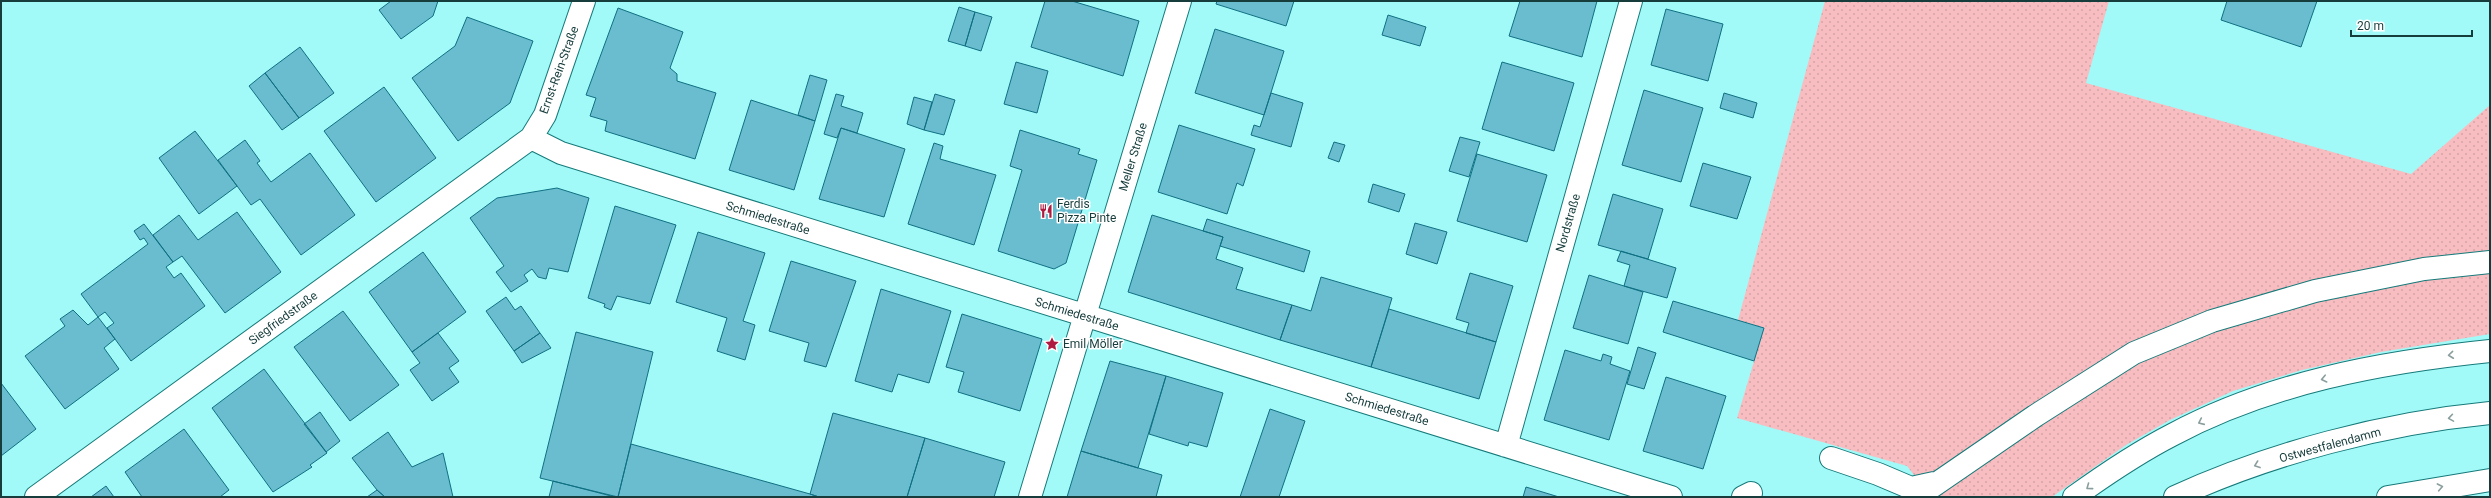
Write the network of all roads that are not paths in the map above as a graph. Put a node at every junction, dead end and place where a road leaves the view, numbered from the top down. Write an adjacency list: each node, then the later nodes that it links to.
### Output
1 (584, 1): 4 (main road, Ernst-Rein-Straße)
2 (1180, 1): 6 (main road, Meller Straße)
3 (1631, 1): 9 (main road, Nordstraße)
4 (531, 138): 6 (main road, Schmiedestraße); 13 (main road, Siegfriedstraße)
5 (2490, 262): 12 (main road)
6 (1085, 317): 9 (main road, Schmiedestraße); 14 (main road, Meller Straße)
7 (2490, 351): 17 (main road, one-way to 17)
8 (2490, 413): 18 (main road, Ostwestfalendamm, one-way to 18)
9 (1506, 446): 15 (main road, Schmiedestraße)
10 (1831, 458): 12 (main road)
11 (2490, 480): 19 (main road, one-way to 11)
12 (1935, 483): 16 (main road)
13 (36, 497)
14 (1030, 497)
15 (1671, 497)
16 (1917, 497)
17 (2074, 497)
18 (2176, 497)
19 (2388, 497)

